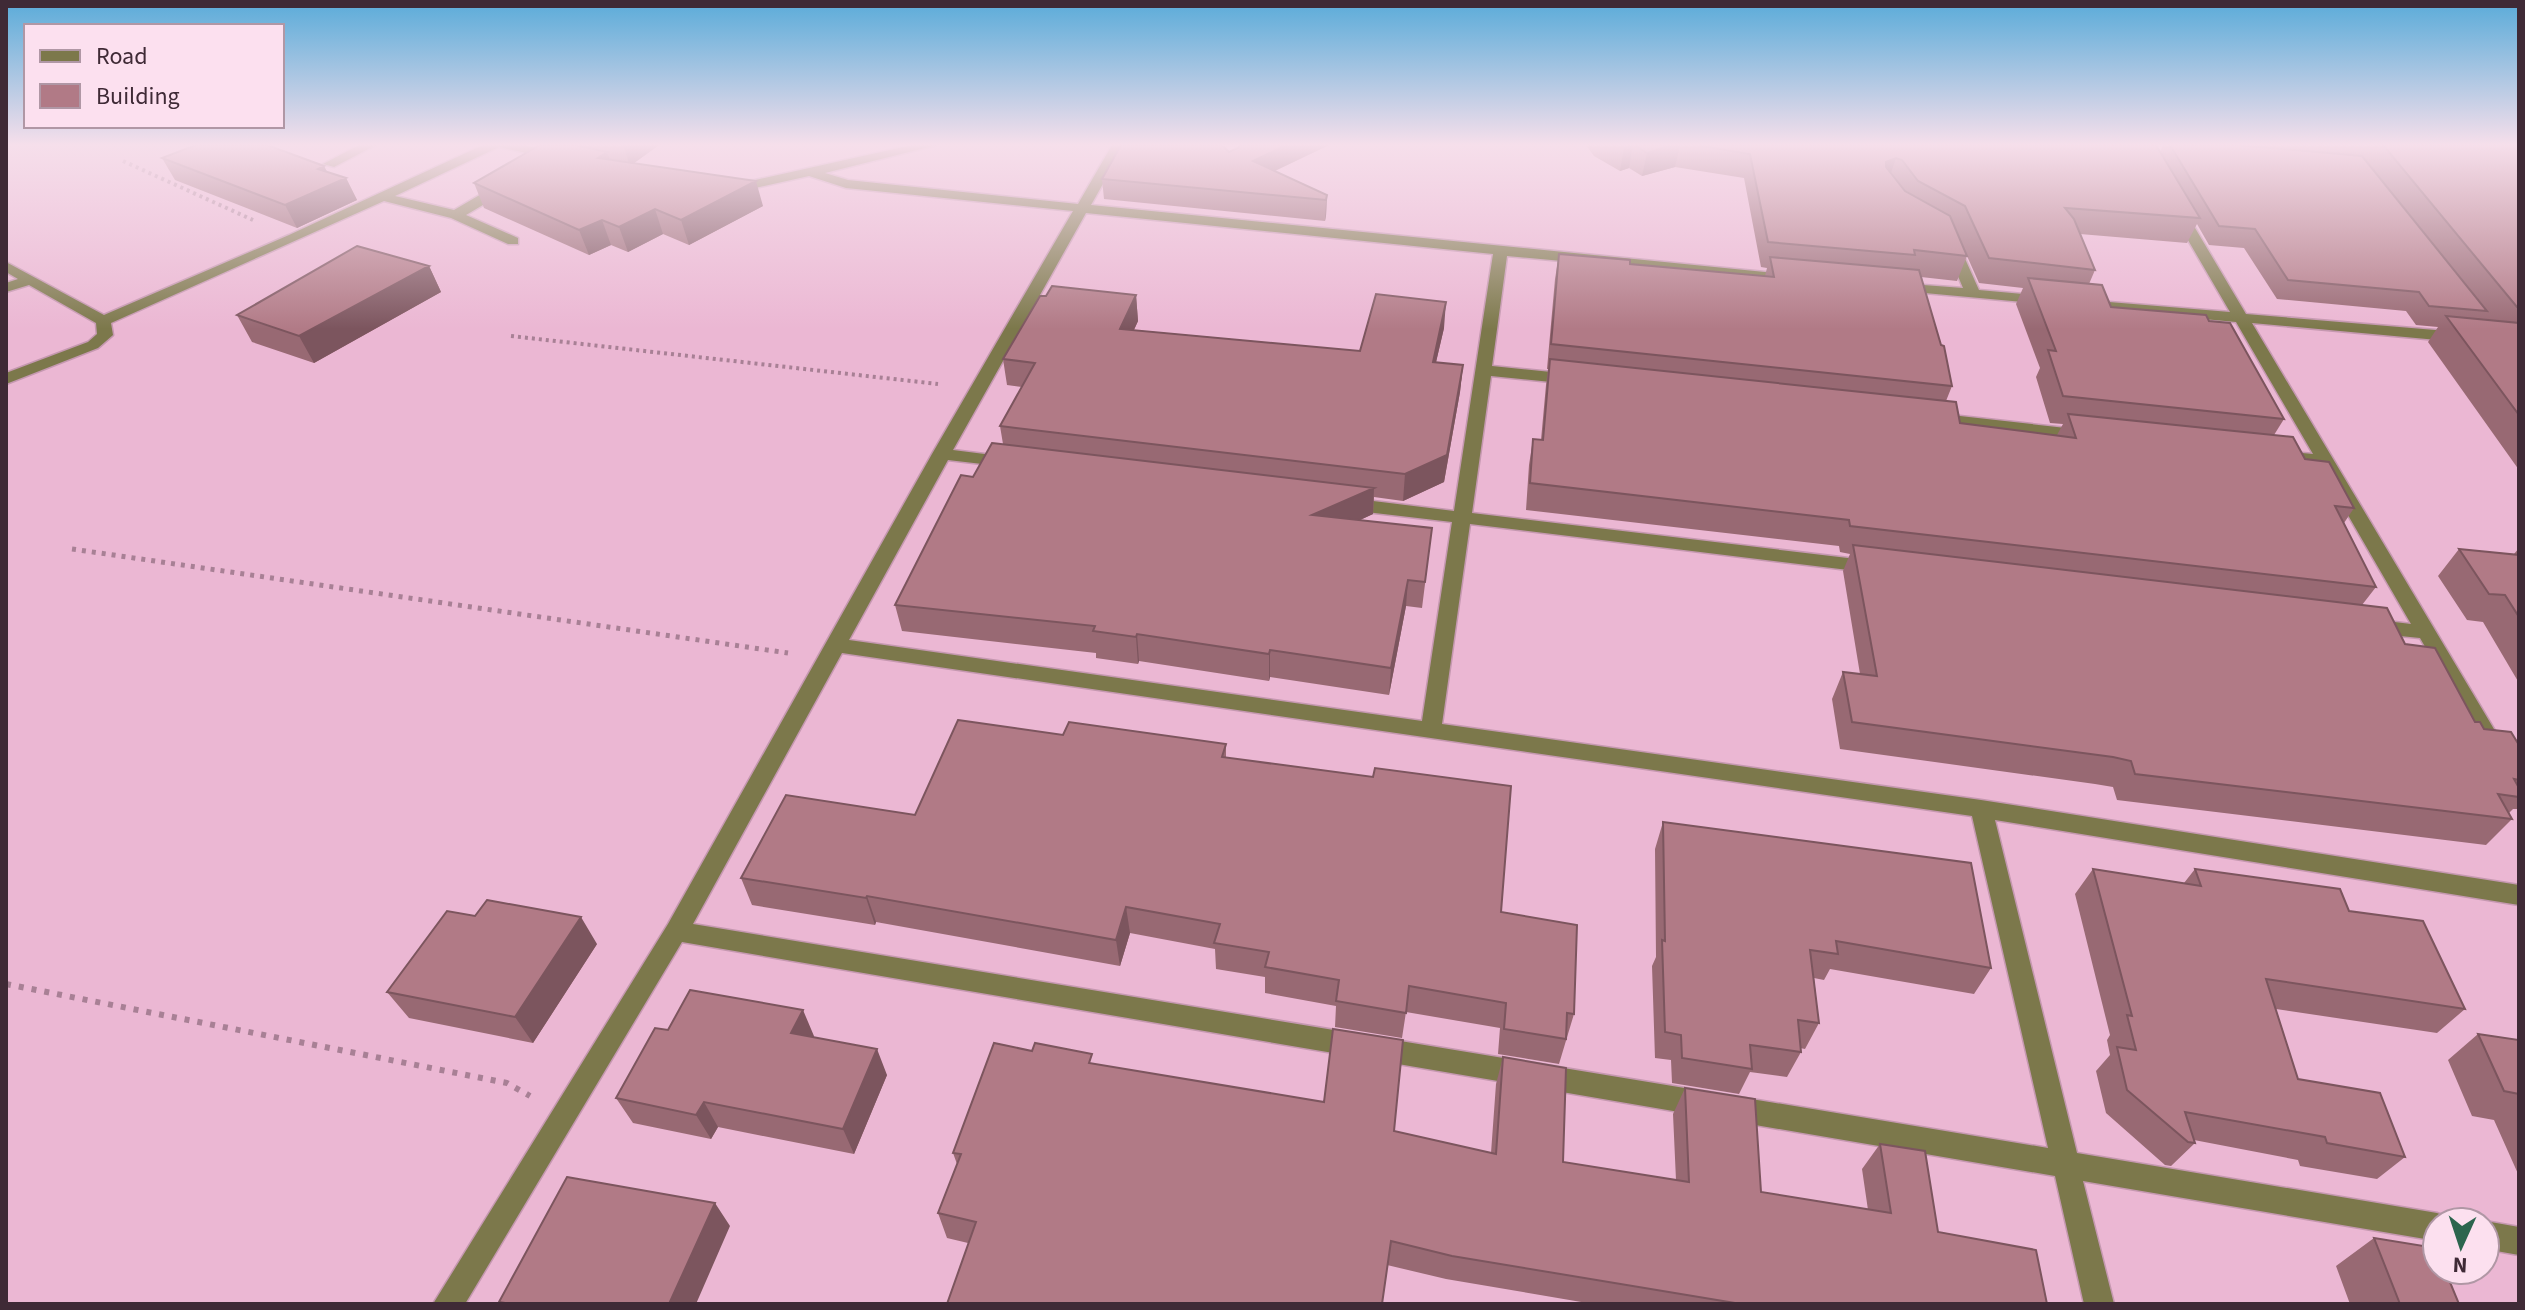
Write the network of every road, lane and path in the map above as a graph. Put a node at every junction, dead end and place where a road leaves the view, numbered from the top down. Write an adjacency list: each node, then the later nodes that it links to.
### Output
1 (223, 206): 11 (path)
2 (362, 206): 11 (street)
3 (420, 206): 9 (street)
4 (471, 206): 9 (street)
5 (1054, 206): 8 (street)
6 (1083, 206): 8 (street)
7 (2175, 206): 20 (street)
8 (1081, 209): 13 (street); 27 (street)
9 (456, 215): 12 (street)
10 (1937, 230): 19 (street)
11 (294, 238): 21 (street)
12 (513, 241)
13 (1501, 251): 15 (street); 24 (street)
14 (6, 266): 16 (street)
15 (1800, 278)
16 (30, 280): 18 (street); 21 (street)
17 (1879, 286): 19 (street)
18 (6, 288)
19 (1973, 294): 20 (street)
20 (2238, 317): 23 (street); 32 (street)
21 (103, 321): 25 (street)
22 (511, 336): 27 (path)
23 (2477, 338)
24 (1483, 370): 26 (street); 35 (street)
25 (6, 379)
26 (1593, 381)
27 (979, 388): 30 (street)
28 (1921, 417): 29 (street)
29 (2108, 438)
30 (941, 454): 33 (street); 40 (street)
31 (2265, 455): 32 (street)
32 (2327, 461): 39 (street)
33 (1020, 464)
34 (1335, 502): 35 (street)
35 (1462, 518): 37 (street); 41 (street)
36 (72, 549): 40 (path)
37 (1888, 568)
38 (2346, 623): 39 (street)
39 (2425, 632): 42 (street)
40 (834, 645): 41 (street); 45 (street)
41 (1431, 729): 43 (street)
42 (2519, 790)
43 (1981, 809): 44 (street); 48 (street)
44 (2519, 895)
45 (676, 931): 47 (street); 48 (street)
46 (6, 984): 47 (path)
47 (565, 1116): 50 (street)
48 (2068, 1163): 49 (street); 51 (street)
49 (2421, 1224)
50 (448, 1304)
51 (2099, 1304)

